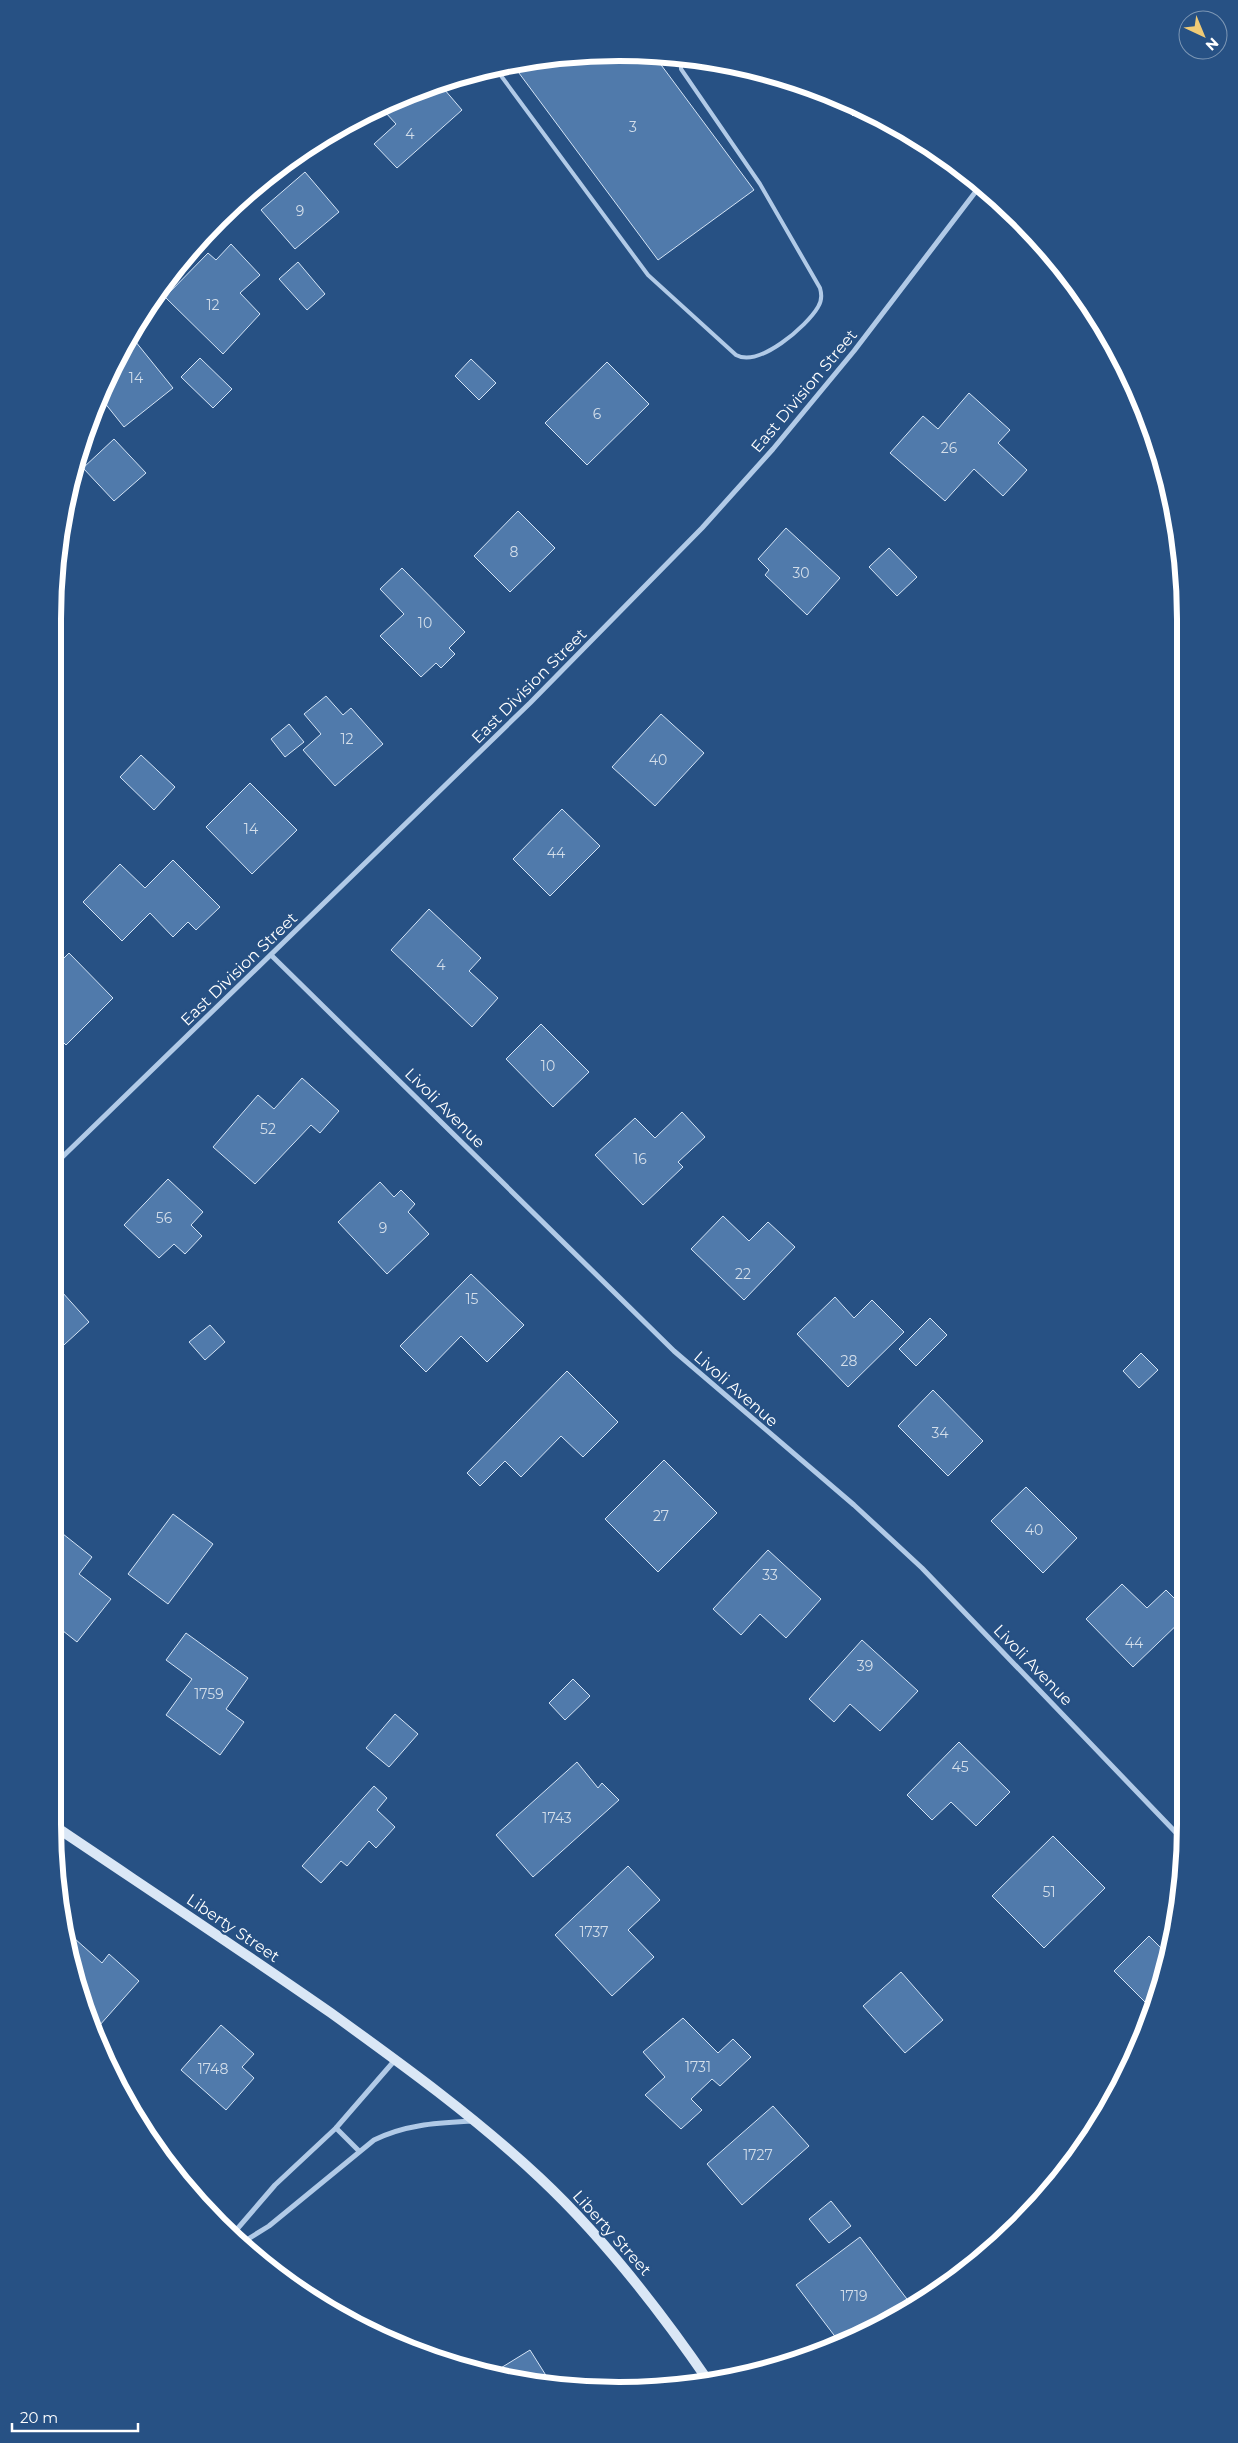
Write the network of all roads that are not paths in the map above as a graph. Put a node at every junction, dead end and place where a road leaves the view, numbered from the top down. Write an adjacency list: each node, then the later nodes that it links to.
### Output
1 (682, 65): 2 (lane)
2 (500, 74)
3 (976, 191): 4 (street, East Division Street)
4 (271, 955): 5 (street, East Division Street); 7 (street, Livoli Avenue)
5 (61, 1158)
6 (61, 1831): 8 (main road, Liberty Street)
7 (1177, 1833)
8 (395, 2059): 9 (main road, Liberty Street); 10 (street)
9 (474, 2121): 11 (street); 14 (main road, Liberty Street)
10 (336, 2128): 11 (street); 12 (street)
11 (359, 2151): 13 (street)
12 (237, 2229)
13 (247, 2240)
14 (704, 2375)

